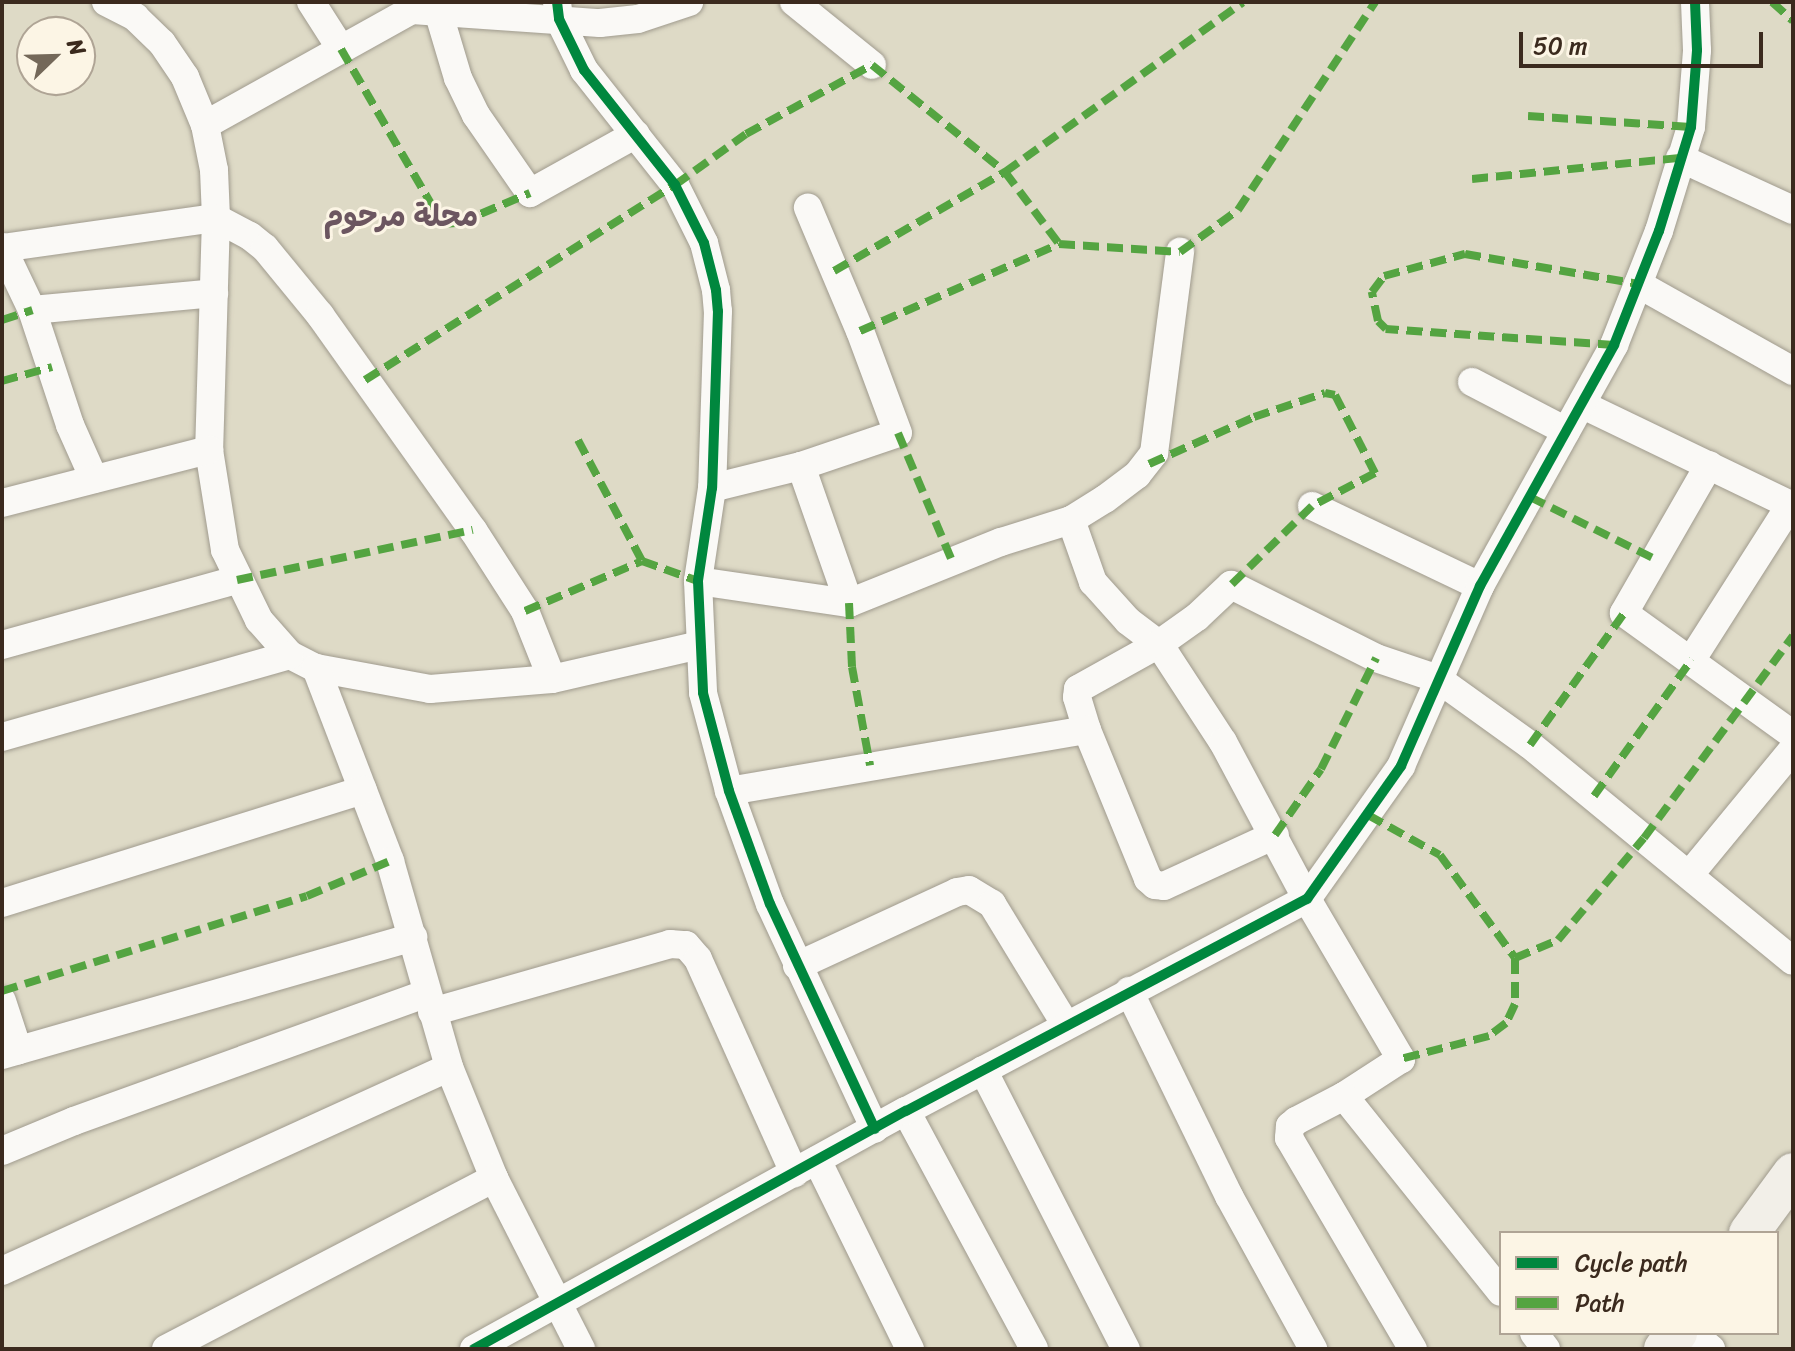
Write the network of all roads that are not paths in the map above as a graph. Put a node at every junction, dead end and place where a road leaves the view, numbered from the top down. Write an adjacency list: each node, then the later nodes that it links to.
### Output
1 (106, 2): 10 (street)
2 (311, 2): 8 (street)
3 (689, 2): 7 (street)
4 (794, 2): 9 (street)
5 (1695, 2): 12 (street)
6 (420, 8): 7 (street); 8 (street); 11 (street)
7 (558, 11): 11 (street)
8 (341, 49): 10 (street)
9 (872, 65)
10 (205, 125): 15 (street)
11 (636, 134): 29 (street)
12 (1680, 158): 14 (street); 18 (street)
13 (808, 208): 27 (street)
14 (1793, 210)
15 (216, 218): 16 (street); 19 (street); 44 (street)
16 (2, 248): 20 (street)
17 (1180, 252): 33 (street)
18 (1638, 284): 21 (street); 23 (street)
19 (214, 293): 20 (street); 25 (street)
20 (32, 310): 28 (street)
21 (1793, 371)
22 (1472, 382): 24 (street)
23 (1583, 405): 24 (street); 26 (street)
24 (1566, 431): 36 (street)
25 (209, 450): 28 (street); 34 (street)
26 (1709, 465): 32 (street); 42 (street)
27 (801, 466): 29 (street); 37 (street)
28 (94, 479): 30 (street)
29 (712, 488): 35 (street)
30 (2, 503)
31 (1312, 506): 36 (street)
32 (1791, 506): 42 (street)
33 (1071, 520): 37 (street); 38 (street)
34 (237, 580): 39 (street); 41 (street)
35 (698, 581): 37 (street); 40 (street)
36 (1480, 586): 45 (street)
37 (849, 603)
38 (1159, 644): 45 (street); 46 (street); 52 (street)
39 (2, 645)
40 (699, 645): 44 (street); 51 (street)
41 (290, 655): 43 (street); 48 (street)
42 (1692, 659): 47 (street)
43 (316, 668): 44 (street); 50 (street)
44 (552, 679)
45 (1438, 679): 53 (street); 54 (street)
46 (1087, 730): 51 (street); 52 (street)
47 (1793, 735)
48 (2, 737)
49 (1793, 749): 53 (street)
50 (363, 790): 55 (street); 56 (street)
51 (729, 791): 58 (street)
52 (1275, 835): 54 (street)
53 (1690, 874): 57 (street)
54 (1307, 899): 59 (street); 66 (street)
55 (2, 903)
56 (413, 937): 61 (street); 63 (street)
57 (1788, 947)
58 (797, 966): 62 (street); 68 (street)
59 (1129, 991): 62 (street); 84 (street)
60 (2, 1001): 63 (street)
61 (430, 1002): 64 (street); 69 (street); 70 (street)
62 (1066, 1025): 65 (street)
63 (10, 1053)
64 (449, 1067): 71 (street); 74 (street)
65 (983, 1070): 67 (street); 83 (street)
66 (1344, 1096): 75 (street); 85 (street)
67 (906, 1111): 68 (street); 82 (street)
68 (875, 1129): 70 (street)
69 (2, 1151)
70 (806, 1166): 76 (street); 81 (street)
71 (494, 1178): 76 (street); 78 (street)
72 (1789, 1188): 73 (main road)
73 (1751, 1231)
74 (2, 1271)
75 (1499, 1290)
76 (559, 1304): 79 (street); 80 (street)
77 (1694, 1335): 86 (street)
78 (166, 1349)
79 (474, 1349)
80 (581, 1349)
81 (910, 1349)
82 (1034, 1349)
83 (1126, 1349)
84 (1313, 1349)
85 (1413, 1349)
86 (1711, 1349)

